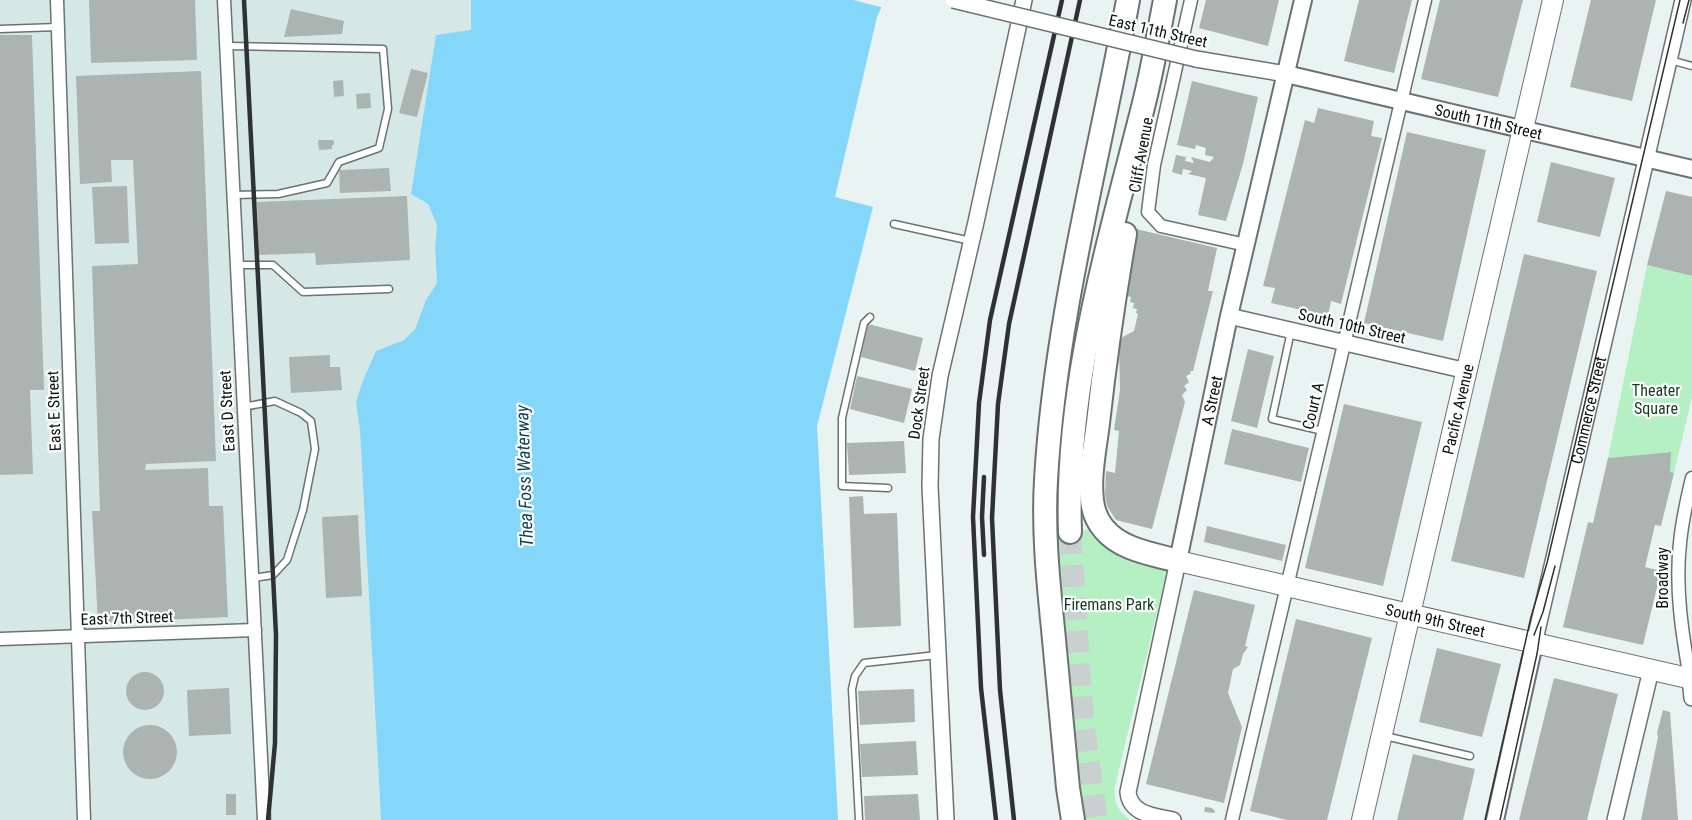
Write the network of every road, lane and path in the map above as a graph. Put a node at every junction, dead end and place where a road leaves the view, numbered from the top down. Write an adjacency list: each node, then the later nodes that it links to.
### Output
1 (57, 0): 12 (street, East E Street)
2 (224, 0): 14 (street, East D Street)
3 (953, 0): 17 (street, East 11th Street, bridge)
4 (1024, 0): 25 (street, Dock Street)
5 (1128, 0): 56 (highway)
6 (1165, 0): 19 (highway)
7 (1191, 0): 26 (street, Cliff Avenue)
8 (1303, 0): 17 (main road, A Street)
9 (1425, 0): 18 (street, Court A)
10 (1553, 0): 20 (main road, Pacific Avenue)
11 (1683, 0): 15 (street, Commerce Street)
12 (58, 27): 13 (lane); 44 (street, East E Street)
13 (0, 29)
14 (227, 46): 23 (street, East D Street); 23 (lane)
15 (1669, 60): 16 (lane); 21 (street, Commerce Street)
16 (1692, 66)
17 (1286, 74): 18 (main road, South 11th Street); 26 (main road, A Street)
18 (1402, 101): 20 (main road, South 11th Street); 32 (street, Court A)
19 (1144, 105): 38 (highway); 39 (highway)
20 (1523, 130): 21 (main road, South 11th Street); 33 (main road, Pacific Avenue)
21 (1646, 158): 22 (main road, South 11th Street); 46 (street, Commerce Street)
22 (1692, 169)
23 (233, 195): 27 (street, East D Street)
24 (894, 224): 25 (lane)
25 (972, 241): 47 (street, Dock Street)
26 (1246, 245): 29 (main road, A Street)
27 (236, 265): 28 (lane); 34 (street, East D Street)
28 (389, 289)
29 (1229, 316): 31 (street, South 10th Street); 39 (main road, A Street)
30 (870, 317): 37 (lane)
31 (1291, 331): 32 (street, South 10th Street); 35 (lane)
32 (1345, 343): 33 (street, South 10th Street); 35 (street, Court A)
33 (1467, 371): 42 (main road, Pacific Avenue)
34 (243, 407): 40 (street, East D Street); 40 (lane)
35 (1324, 431): 41 (street, Court A)
36 (1692, 478): 49 (street, Broadway)
37 (888, 488)
38 (1070, 532)
39 (1178, 561): 41 (main road, South 9th Street); 57 (street, A Street)
40 (252, 579): 43 (street, East D Street)
41 (1288, 586): 42 (main road, South 9th Street); 58 (street, Court A)
42 (1410, 614): 46 (main road, South 9th Street); 50 (main road, Pacific Avenue)
43 (255, 630): 44 (street, East 7th Street); 53 (street, East D Street)
44 (78, 636): 45 (street, East 7th Street); 52 (street, East E Street)
45 (0, 639)
46 (1534, 644): 48 (main road, South 9th Street); 60 (main road, Commerce Street)
47 (937, 654): 54 (lane); 55 (street, Dock Street)
48 (1651, 670): 49 (main road, South 9th Street); 61 (street)
49 (1691, 685)
50 (1381, 735): 51 (lane); 59 (main road, Pacific Avenue)
51 (1470, 756)
52 (84, 820)
53 (264, 820)
54 (859, 820)
55 (946, 820)
56 (1073, 820)
57 (1173, 820)
58 (1232, 820)
59 (1362, 820)
60 (1495, 820)
61 (1615, 820)

